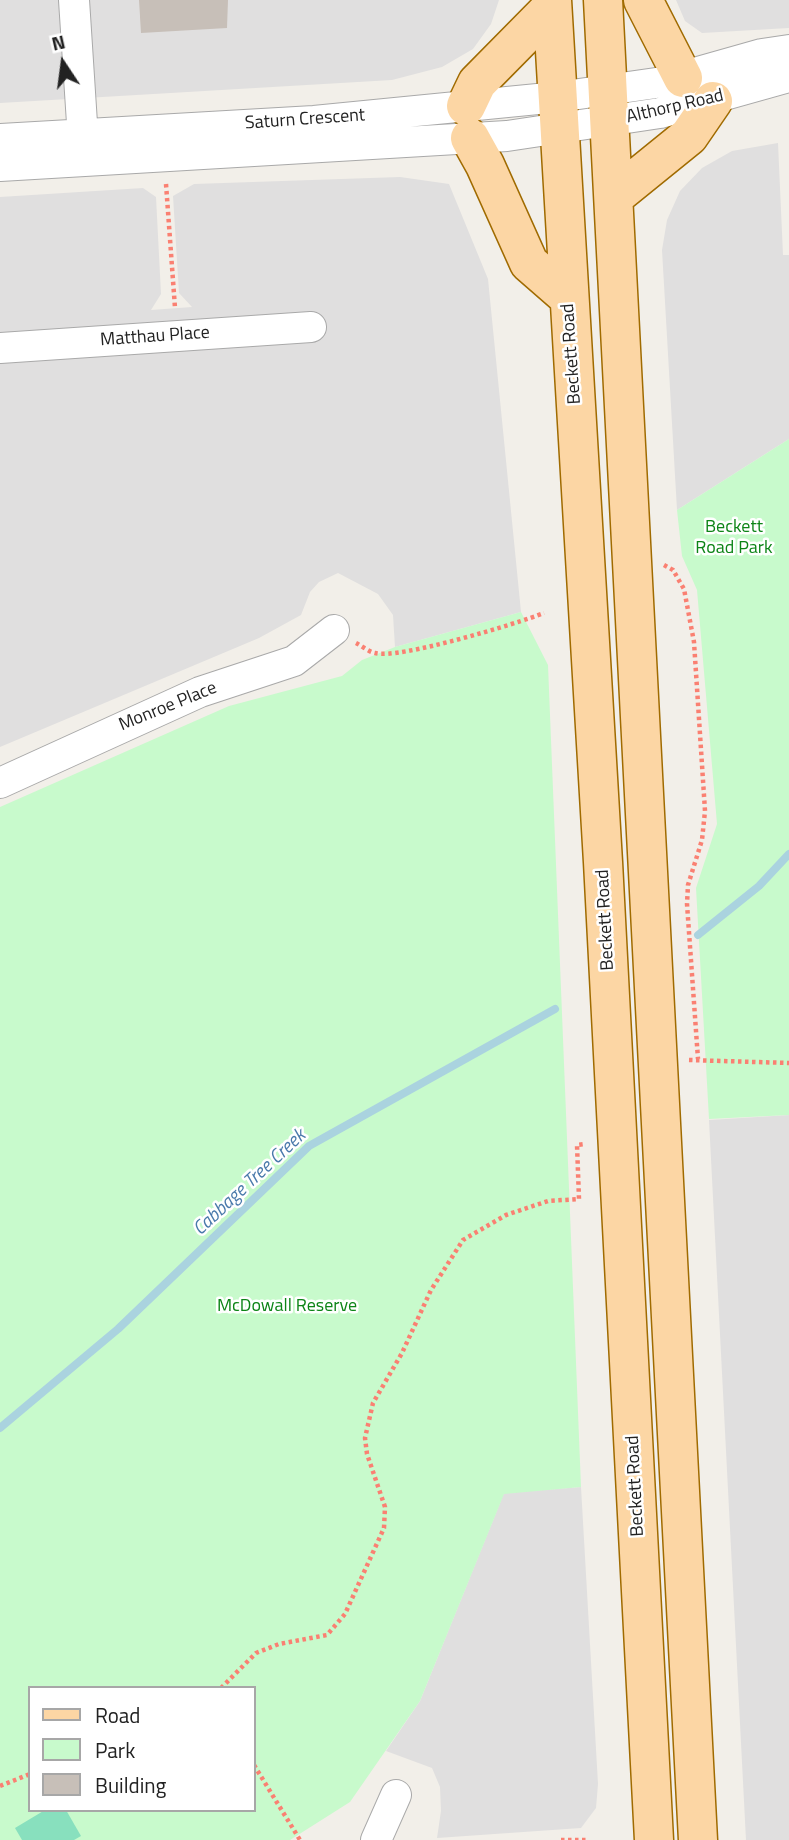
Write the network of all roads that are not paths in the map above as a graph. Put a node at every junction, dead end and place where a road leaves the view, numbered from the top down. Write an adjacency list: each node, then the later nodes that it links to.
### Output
1 (74, 0): 12 (street)
2 (603, 0): 8 (main road)
3 (643, 0): 7 (main road)
4 (552, 4): 9 (main road, Beckett Road); 10 (main road)
5 (789, 50): 7 (street, Althorp Road)
6 (789, 77): 7 (street, Althorp Road)
7 (698, 89): 8 (street, Althorp Road); 14 (main road)
8 (609, 106): 9 (street, Althorp Road); 14 (main road)
9 (559, 113): 10 (street, Saturn Crescent); 15 (main road, Beckett Road)
10 (468, 122): 12 (street, Saturn Crescent); 15 (main road)
11 (0, 139): 12 (street, Saturn Crescent)
12 (84, 147): 13 (street, Saturn Crescent)
13 (0, 166)
14 (615, 196): 23 (main road)
15 (568, 297): 22 (main road, Beckett Road)
16 (311, 327): 17 (street, Matthau Place)
17 (0, 348)
18 (334, 630): 19 (street, Monroe Place)
19 (0, 783)
20 (396, 1795): 21 (street)
21 (376, 1840)
22 (654, 1840)
23 (698, 1840)

